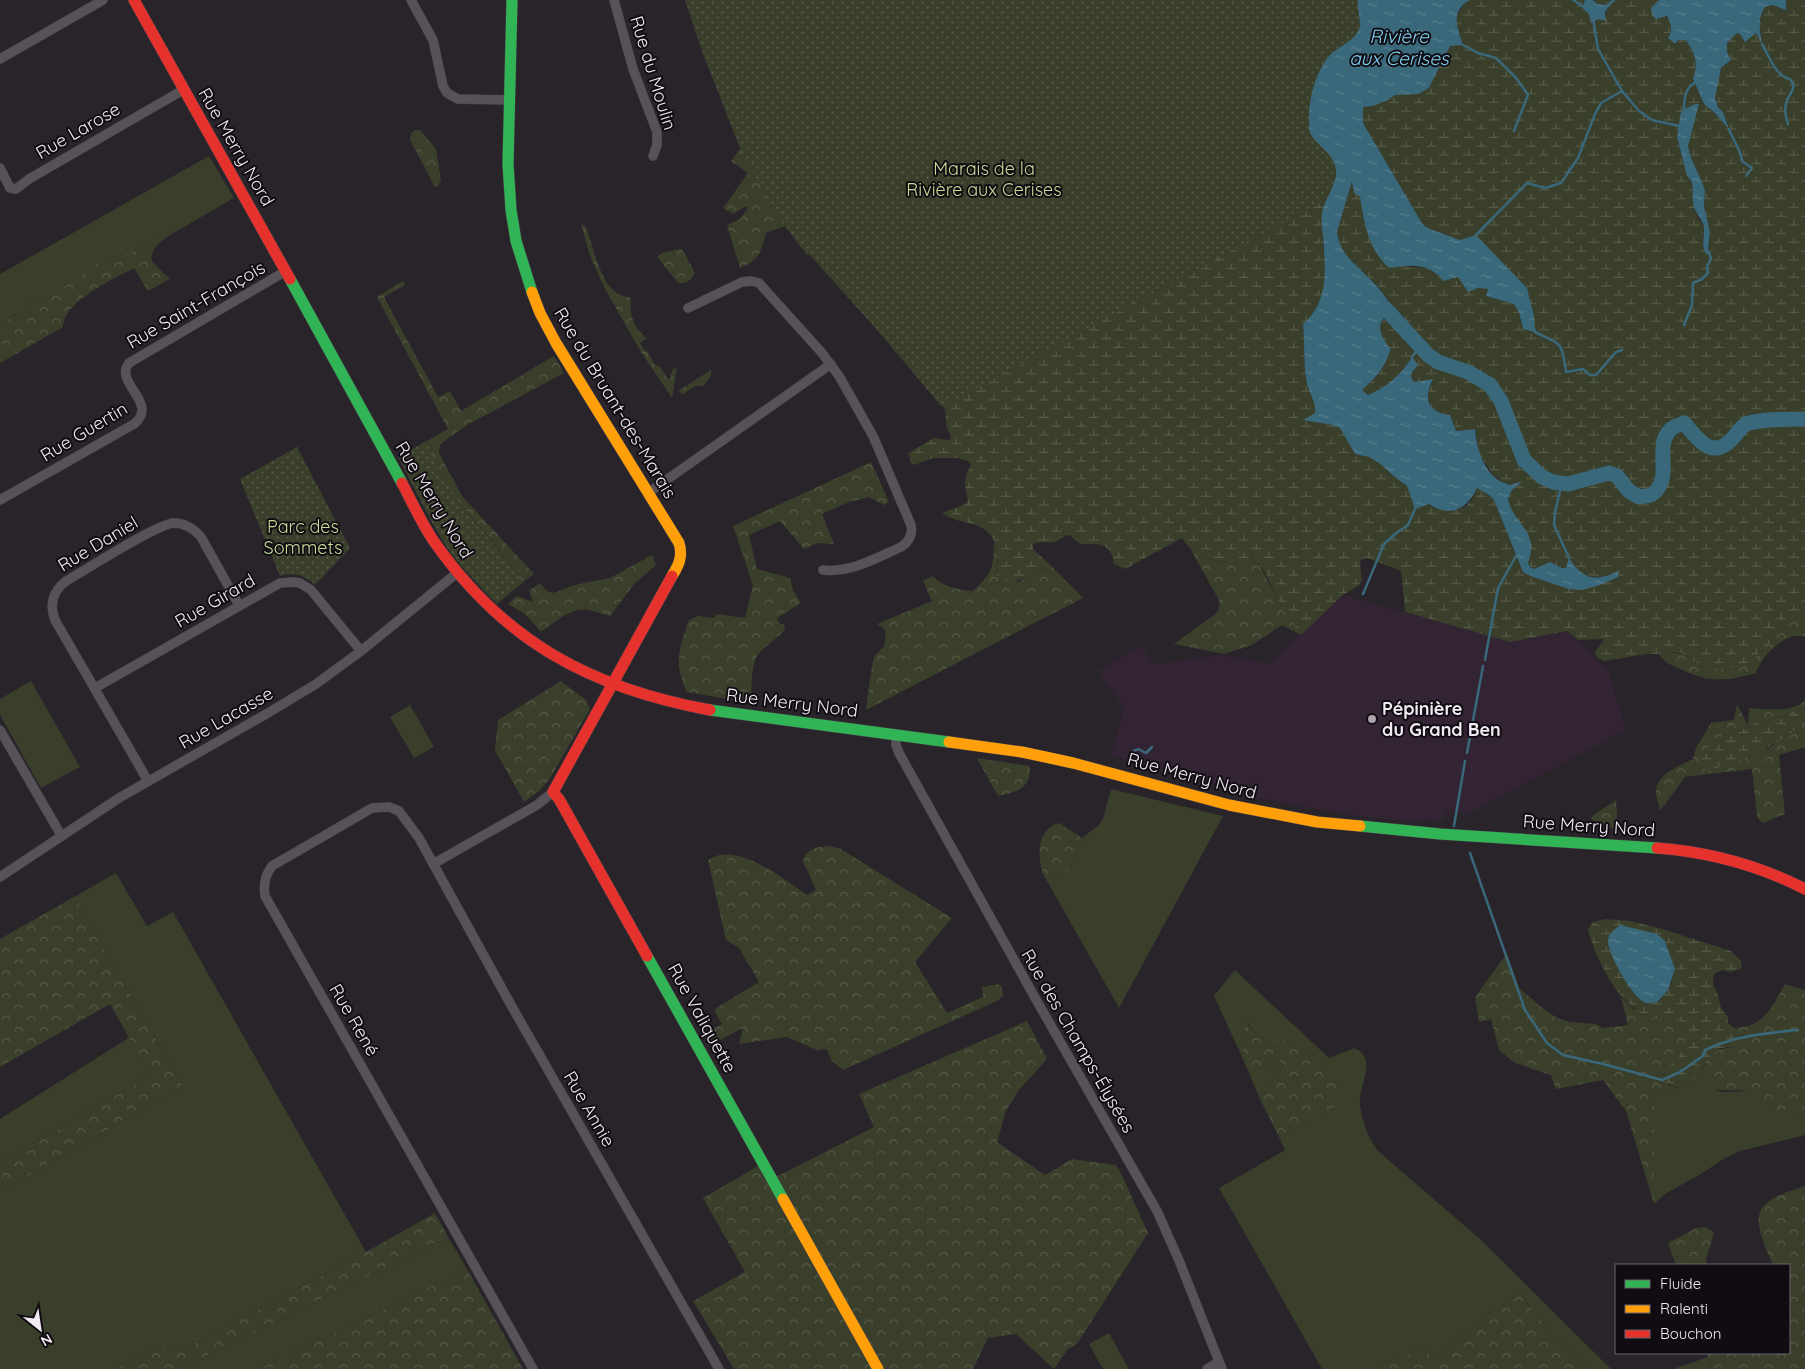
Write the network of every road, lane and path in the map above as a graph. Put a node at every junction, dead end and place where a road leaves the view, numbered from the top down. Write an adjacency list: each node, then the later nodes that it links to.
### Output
1 (103, 0): 6 (street)
2 (134, 0): 7 (main road, Rue Merry Nord)
3 (411, 0): 8 (street)
4 (512, 0): 8 (main road, Rue du Bruant-des-Marais)
5 (614, 0): 9 (street, Rue du Moulin)
6 (0, 59)
7 (183, 90): 10 (street, Rue Larose); 11 (main road, Rue Merry Nord)
8 (509, 100): 15 (main road, Rue du Bruant-des-Marais)
9 (653, 156)
10 (0, 168)
11 (286, 271): 14 (street, Rue Saint-François); 18 (main road, Rue Merry Nord)
12 (688, 308): 13 (street)
13 (831, 364): 15 (street); 17 (street)
14 (125, 370): 16 (street, Rue Guertin)
15 (648, 494): 21 (main road, Rue du Bruant-des-Marais)
16 (0, 500)
17 (823, 570)
18 (458, 573): 20 (street, Rue Lacasse); 21 (main road, Rue Merry Nord)
19 (240, 605): 20 (street, Rue Girard); 22 (street, Rue Girard); 22 (street, Rue Daniel)
20 (361, 651): 25 (street, Rue Lacasse)
21 (613, 686): 24 (main road, Rue Merry Nord); 26 (main road)
22 (95, 688): 25 (street, Rue Daniel)
23 (0, 730): 27 (street)
24 (896, 734): 30 (main road, Rue Merry Nord); 31 (street, Rue des Champs-Élysées)
25 (148, 781): 27 (street, Rue Lacasse)
26 (553, 792): 28 (street); 34 (main road, Rue Valiquette)
27 (61, 836): 29 (street, Rue Lacasse)
28 (433, 864): 32 (street, Rue René); 33 (street, Rue Annie)
29 (0, 877)
30 (1805, 889)
31 (1221, 1366): 35 (street)
32 (532, 1369)
33 (719, 1369)
34 (878, 1369)
35 (1207, 1369)

